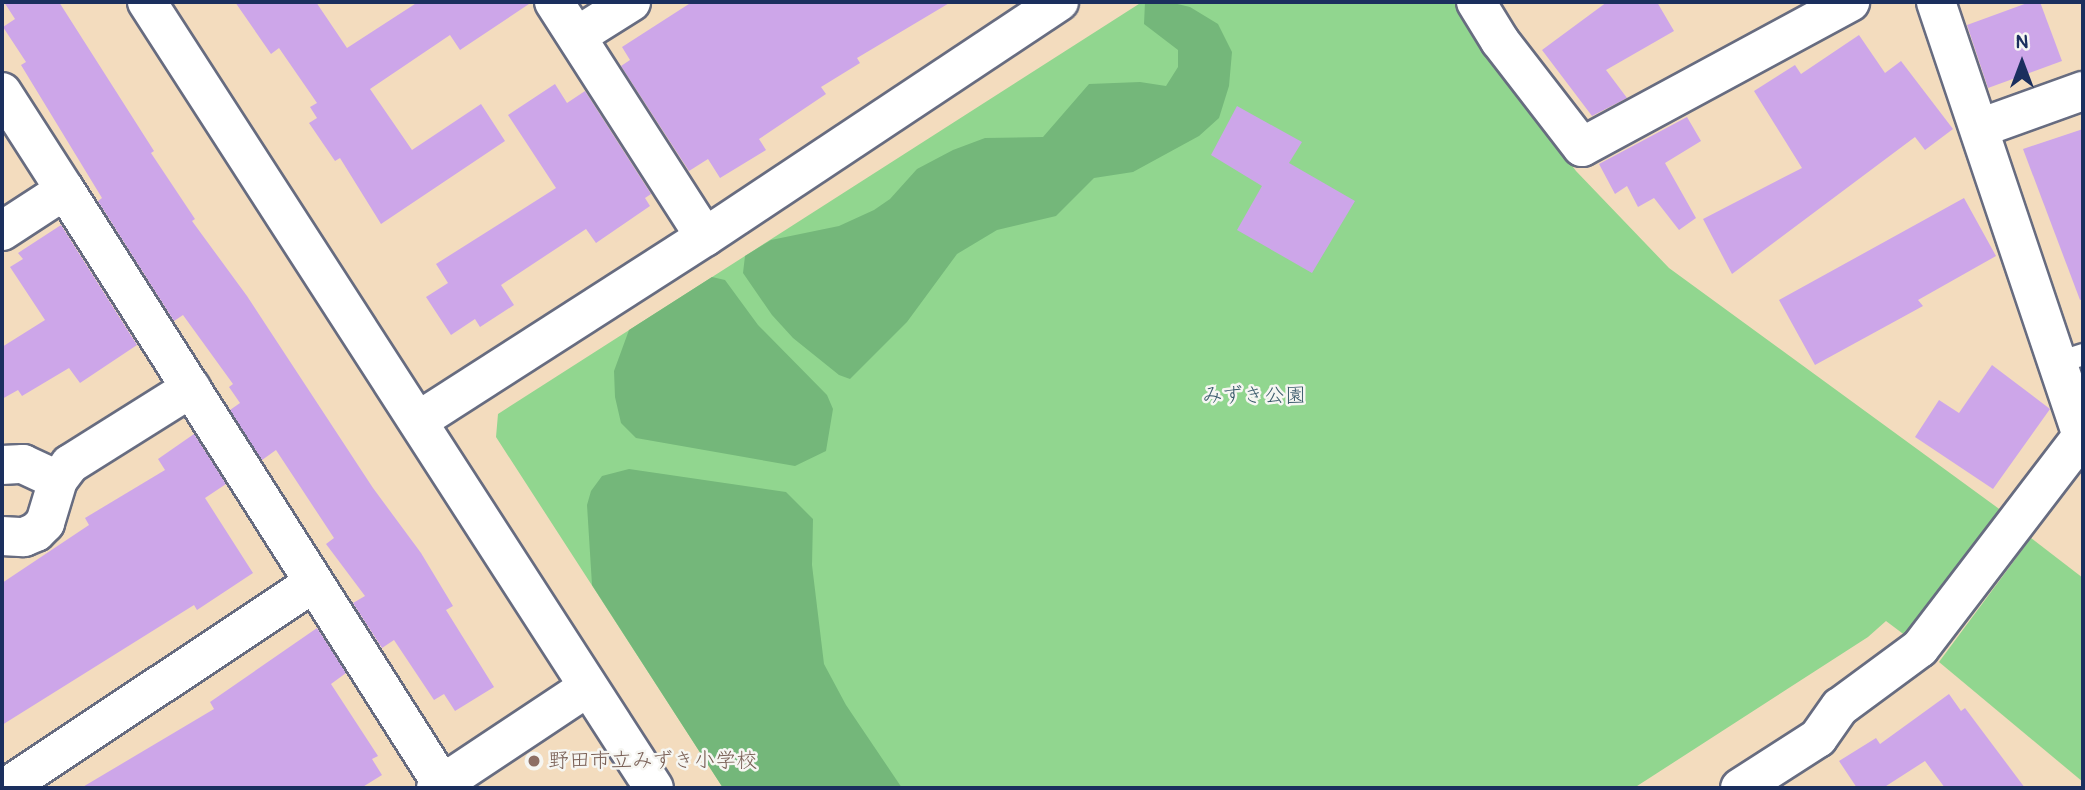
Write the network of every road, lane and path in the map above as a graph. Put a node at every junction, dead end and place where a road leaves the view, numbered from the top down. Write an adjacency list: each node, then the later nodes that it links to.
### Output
1 (147, 2): 17 (street)
2 (554, 2): 8 (street)
3 (631, 2): 8 (street)
4 (1059, 2): 14 (street)
5 (1476, 2): 6 (street)
6 (1850, 2)
7 (1936, 2): 11 (street)
8 (577, 36): 14 (street)
9 (2083, 91): 11 (street)
10 (2, 92): 12 (street)
11 (1980, 128): 15 (street)
12 (65, 190): 13 (street); 16 (street)
13 (2, 231)
14 (705, 237): 17 (street)
15 (2070, 358): 26 (street)
16 (191, 388): 19 (street); 21 (street)
17 (418, 421): 22 (street)
18 (2, 465): 19 (street)
19 (58, 480): 20 (street)
20 (2, 536)
21 (314, 583): 23 (street); 24 (street)
22 (588, 687): 23 (street); 25 (street)
23 (439, 786)
24 (5, 788)
25 (654, 788)
26 (1741, 788)

